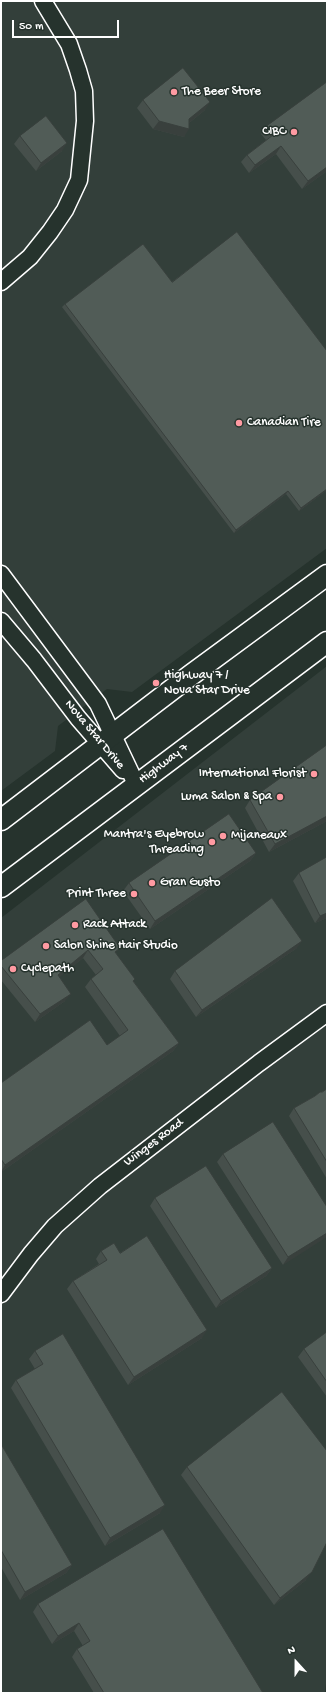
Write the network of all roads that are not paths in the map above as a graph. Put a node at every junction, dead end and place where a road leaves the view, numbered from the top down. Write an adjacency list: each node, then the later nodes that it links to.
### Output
1 (43, 1): 2 (street)
2 (1, 282)
3 (1, 574): 7 (street, Nova Star Drive)
4 (327, 575): 7 (main road)
5 (1, 621): 7 (street, Nova Star Drive)
6 (327, 642): 8 (main road, Highway 7)
7 (106, 739): 8 (street, Nova Star Drive); 9 (main road)
8 (136, 784): 10 (main road, Highway 7)
9 (1, 820)
10 (1, 887)
11 (327, 1013): 12 (street, Winges Road)
12 (1, 1294)

